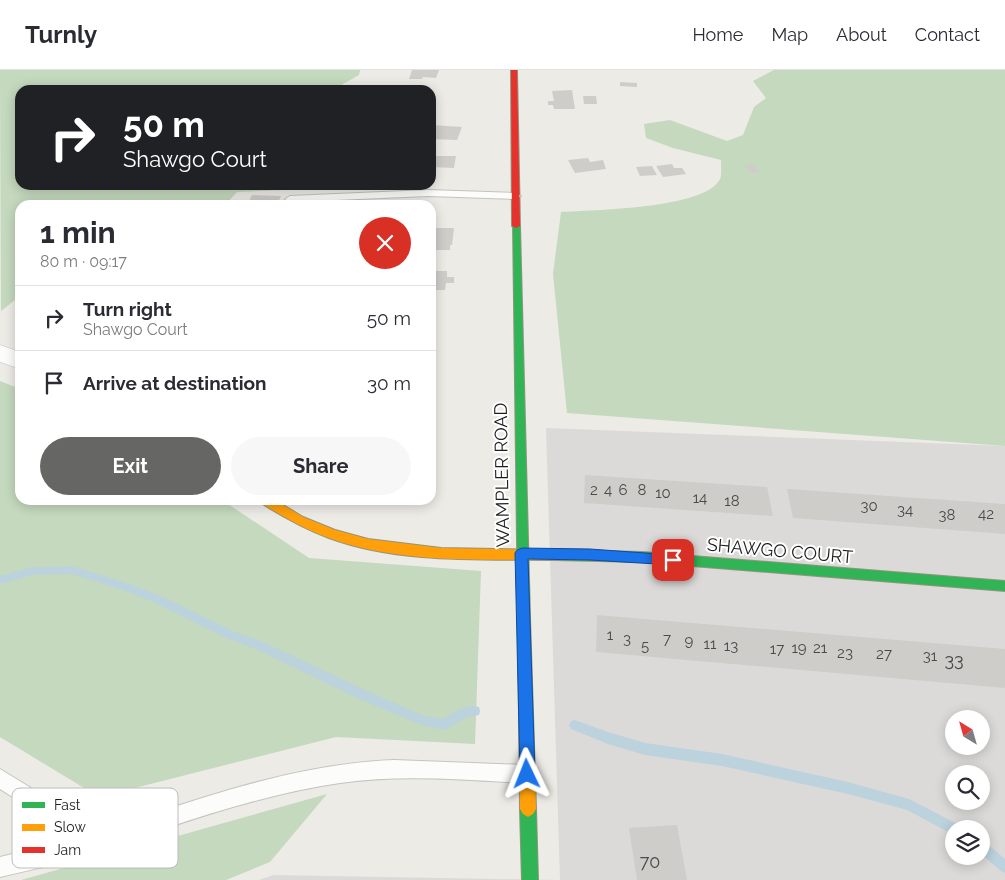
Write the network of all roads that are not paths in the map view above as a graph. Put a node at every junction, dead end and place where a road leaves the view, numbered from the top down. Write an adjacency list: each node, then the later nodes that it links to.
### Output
1 (514, 70): 2 (street, WAMPLER ROAD)
2 (516, 196): 3 (lane); 7 (street, WAMPLER ROAD)
3 (290, 199)
4 (0, 353): 5 (street)
5 (15, 359)
6 (273, 505): 7 (street, SHAWGO COURT)
7 (522, 553): 8 (street, SHAWGO COURT); 9 (street, WAMPLER ROAD)
8 (1005, 586)
9 (527, 774): 12 (lane); 13 (street, WAMPLER ROAD)
10 (0, 778): 11 (lane)
11 (16, 788)
12 (178, 816)
13 (530, 880)

